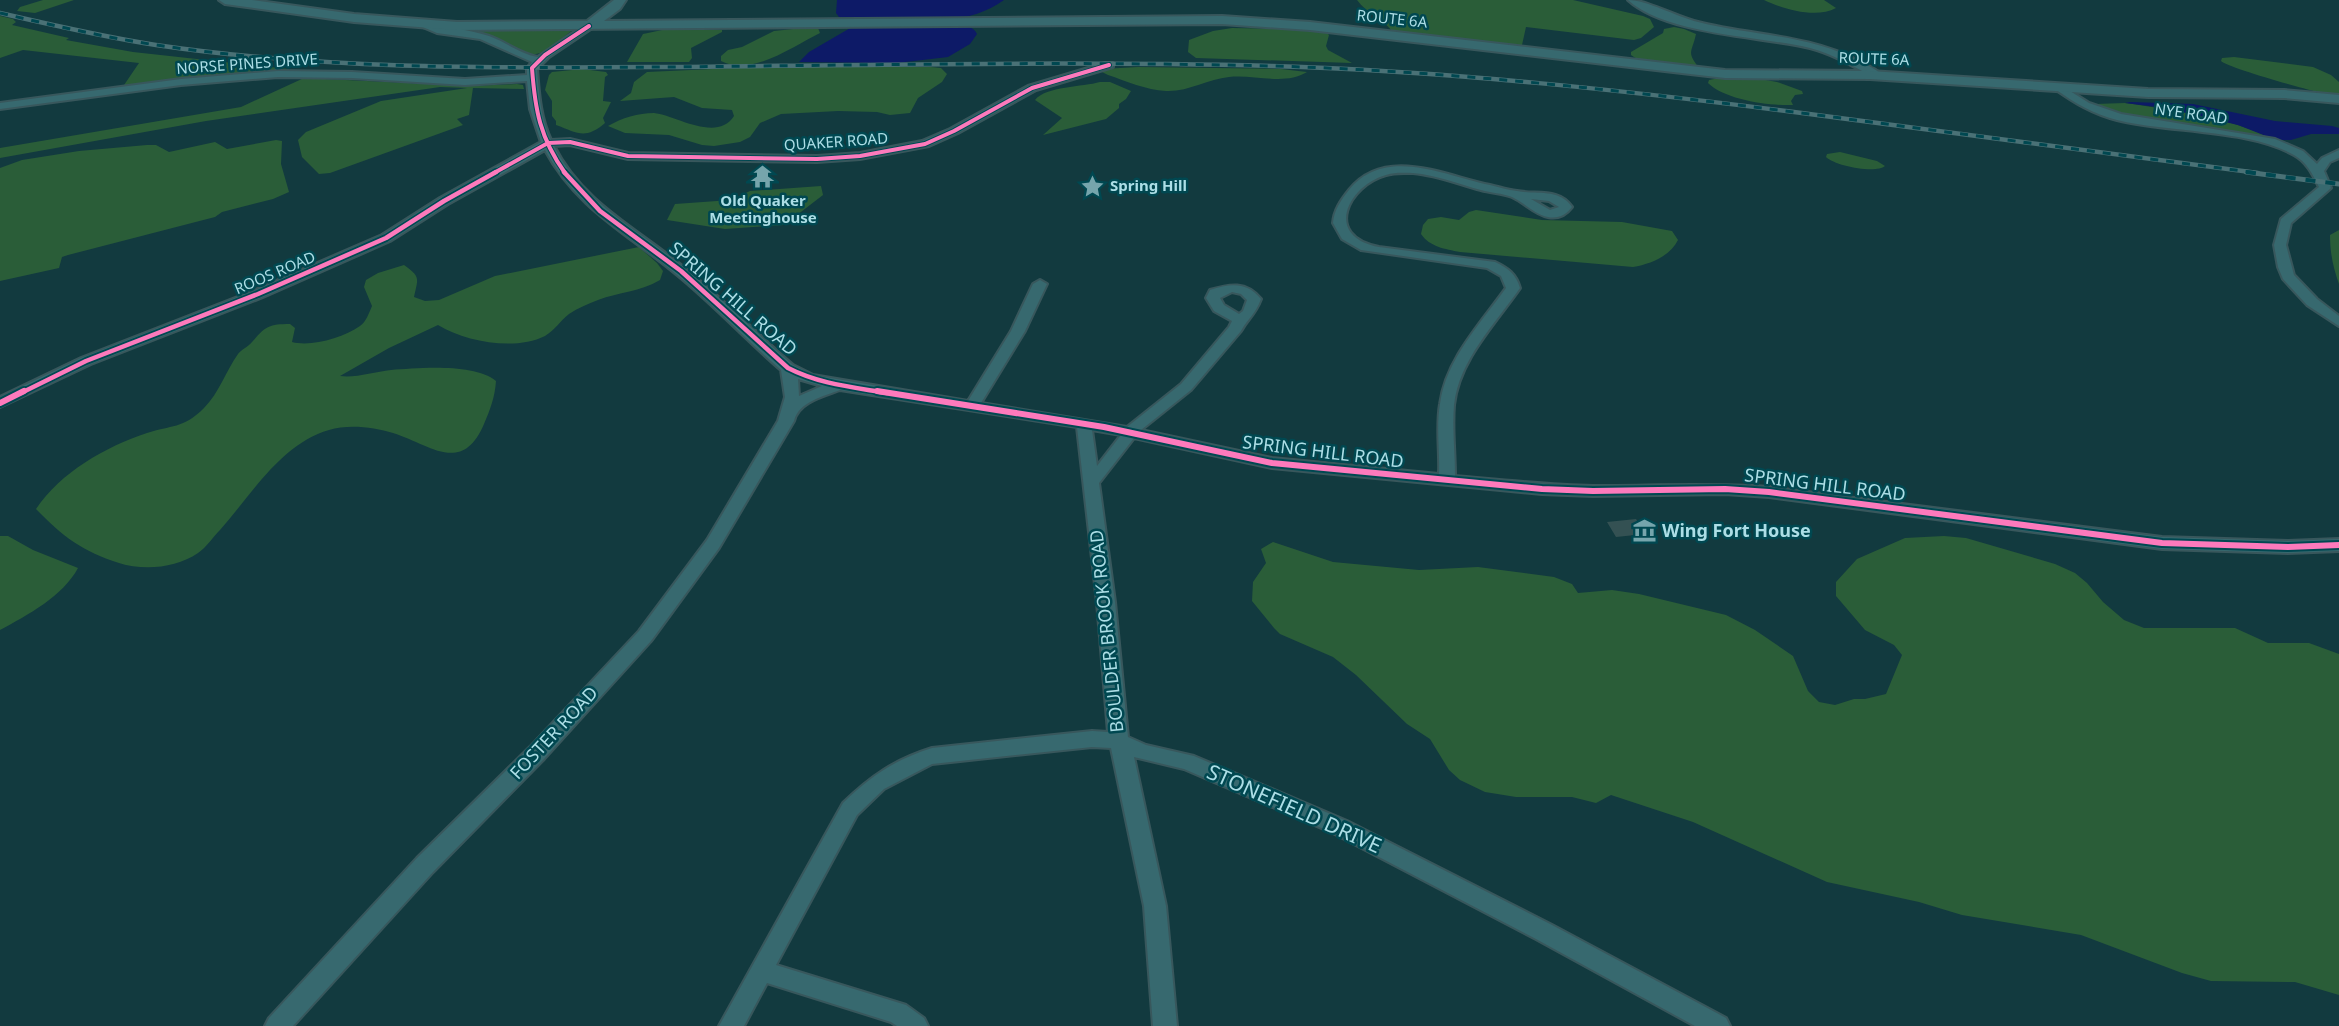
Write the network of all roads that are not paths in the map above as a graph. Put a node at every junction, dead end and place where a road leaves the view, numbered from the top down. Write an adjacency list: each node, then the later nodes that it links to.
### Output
1 (225, 0): 4 (main road, ROUTE 6A)
2 (1633, 0): 9 (street)
3 (618, 3): 5 (main road); 6 (main road)
4 (423, 25): 5 (main road, ROUTE 6A); 7 (street)
5 (589, 26): 6 (main road, ROUTE 6A); 7 (street)
6 (609, 26): 9 (main road, ROUTE 6A)
7 (539, 60): 10 (street, SPRING HILL ROAD)
8 (1109, 65): 14 (street, QUAKER ROAD)
9 (1877, 75): 11 (main road, ROUTE 6A)
10 (533, 78): 13 (street, NORSE PINES DRIVE); 14 (street, SPRING HILL ROAD)
11 (2059, 87): 12 (main road, ROUTE 6A); 16 (street, NYE ROAD)
12 (2339, 99)
13 (0, 106)
14 (548, 143): 21 (street, SPRING HILL ROAD); 23 (street, ROOS ROAD)
15 (2339, 153): 16 (street)
16 (2318, 171): 20 (street)
17 (1518, 195): 28 (street)
18 (1040, 284): 24 (street)
19 (1239, 320): 27 (street)
20 (2339, 322)
21 (788, 368): 22 (street, SPRING HILL ROAD); 25 (street, FOSTER ROAD)
22 (839, 386): 24 (street, SPRING HILL ROAD); 25 (street)
23 (0, 403)
24 (972, 406): 26 (street, SPRING HILL ROAD)
25 (790, 410): 33 (street, FOSTER ROAD)
26 (1084, 424): 27 (street, SPRING HILL ROAD); 29 (street, BOULDER BROOK ROAD)
27 (1130, 434): 28 (street, SPRING HILL ROAD); 29 (street)
28 (1447, 480): 30 (street, SPRING HILL ROAD)
29 (1091, 483): 31 (street, BOULDER BROOK ROAD)
30 (2339, 545)
31 (1119, 741): 32 (street, BOULDER BROOK ROAD); 36 (street); 37 (street, STONEFIELD DRIVE)
32 (761, 971): 34 (street, BOULDER BROOK ROAD); 35 (street)
33 (277, 1026)
34 (731, 1026)
35 (916, 1026)
36 (1165, 1026)
37 (1718, 1026)

